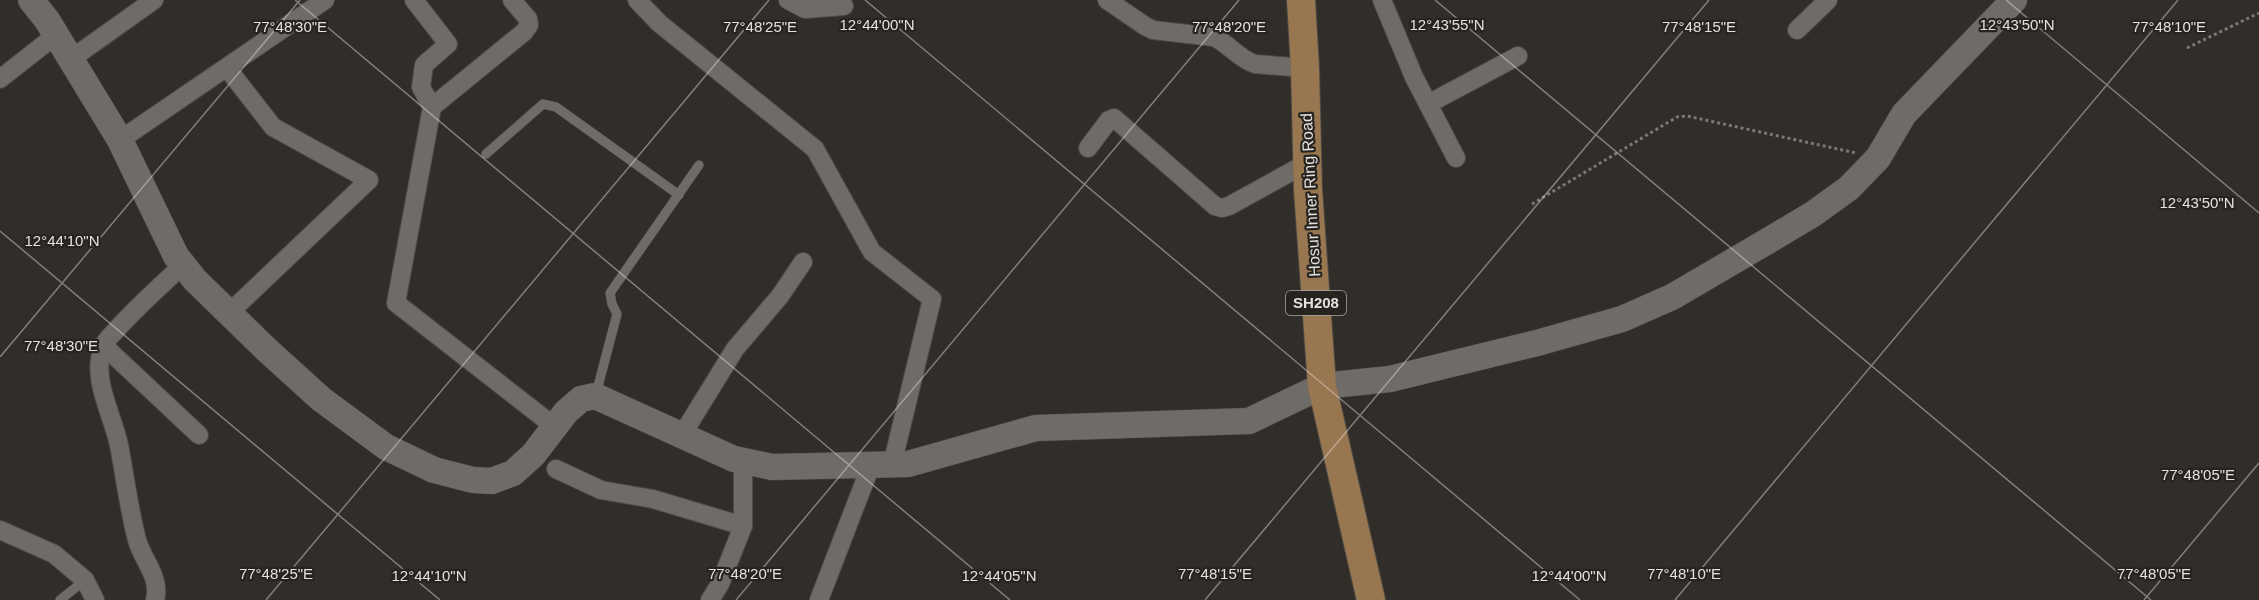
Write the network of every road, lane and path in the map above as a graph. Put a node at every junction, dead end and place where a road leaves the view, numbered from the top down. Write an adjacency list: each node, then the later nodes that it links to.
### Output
1 (31, 0): 16 (street)
2 (154, 0): 19 (street)
3 (325, 0): 20 (street)
4 (414, 0): 24 (street)
5 (512, 0): 24 (street)
6 (637, 0): 44 (street)
7 (788, 0): 13 (street)
8 (1107, 0): 21 (street)
9 (1301, 0): 21 (main road, Hosur Inner Ring Road / SH208)
10 (1382, 0): 23 (street)
11 (1828, 0): 15 (street)
12 (2006, 3): 29 (street)
13 (844, 6)
14 (2259, 13): 17 (path)
15 (1797, 30)
16 (56, 35): 19 (street); 22 (street)
17 (2187, 48)
18 (1518, 56): 23 (street)
19 (71, 58): 25 (street)
20 (227, 68): 25 (street); 36 (street)
21 (1305, 68): 30 (main road, Hosur Inner Ring Road / SH208)
22 (0, 79)
23 (1428, 104): 28 (street)
24 (432, 107): 40 (street)
25 (120, 140): 35 (street)
26 (1088, 148): 30 (street)
27 (486, 154): 32 (lane)
28 (1456, 158)
29 (1878, 158): 33 (path); 38 (street)
30 (1307, 163): 38 (main road, Hosur Inner Ring Road / SH208)
31 (699, 165): 32 (lane)
32 (679, 195): 39 (lane)
33 (1532, 204)
34 (803, 262): 42 (street)
35 (183, 265): 36 (street); 37 (street)
36 (229, 313): 40 (street)
37 (103, 345): 41 (street); 51 (street)
38 (1322, 386): 44 (street); 54 (main road, Hosur Inner Ring Road / SH208)
39 (595, 396): 40 (street); 42 (street)
40 (555, 427)
41 (200, 435)
42 (682, 435): 43 (street)
43 (743, 461): 44 (street); 46 (street)
44 (881, 465): 53 (street)
45 (556, 469): 46 (street)
46 (743, 526): 52 (street)
47 (0, 530): 48 (street)
48 (85, 580): 49 (lane); 50 (street)
49 (60, 600)
50 (95, 600)
51 (155, 600)
52 (710, 600)
53 (819, 600)
54 (1371, 600)

